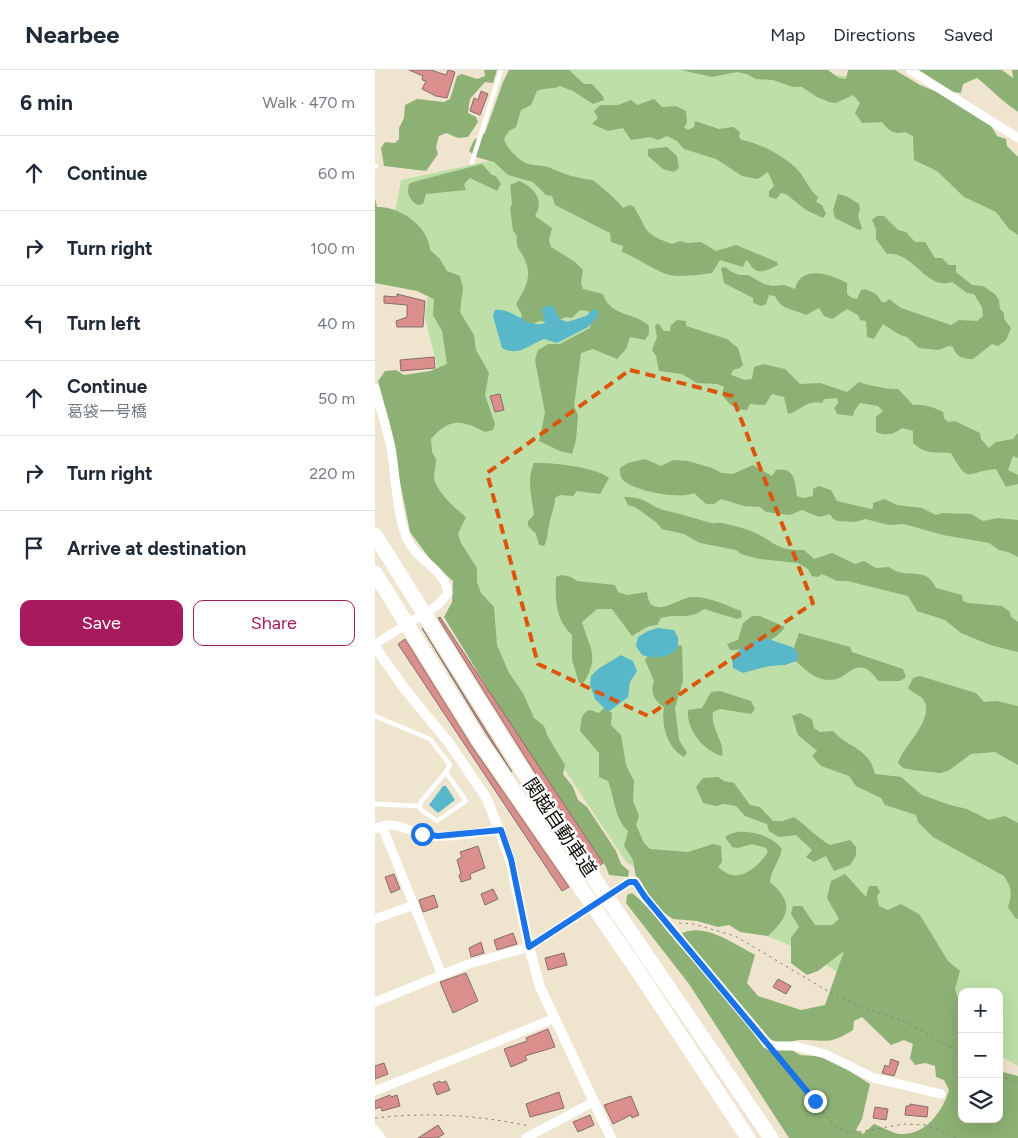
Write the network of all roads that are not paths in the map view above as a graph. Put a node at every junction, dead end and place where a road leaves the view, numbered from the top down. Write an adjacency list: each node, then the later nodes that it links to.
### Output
1 (501, 70): 4 (lane)
2 (910, 70): 3 (street)
3 (1018, 138)
4 (472, 162)
5 (375, 388): 8 (street)
6 (375, 535): 29 (highway, 関越自動車道)
7 (375, 573): 28 (highway, 関越自動車道)
8 (375, 645): 14 (street)
9 (375, 716): 10 (lane)
10 (445, 772): 12 (lane); 12 (lane)
11 (375, 804): 12 (lane)
12 (420, 806)
13 (378, 827): 14 (street); 15 (street)
14 (501, 830): 17 (street)
15 (414, 905): 16 (street); 18 (street)
16 (375, 920)
17 (529, 947): 18 (street); 20 (street); 22 (street)
18 (442, 975): 19 (street)
19 (375, 1002)
20 (553, 1019): 21 (street); 23 (street)
21 (375, 1091)
22 (941, 1094)
23 (593, 1102): 26 (street); 27 (street)
24 (375, 1130): 25 (street)
25 (381, 1138)
26 (525, 1138)
27 (611, 1138)
28 (747, 1138)
29 (771, 1138)

